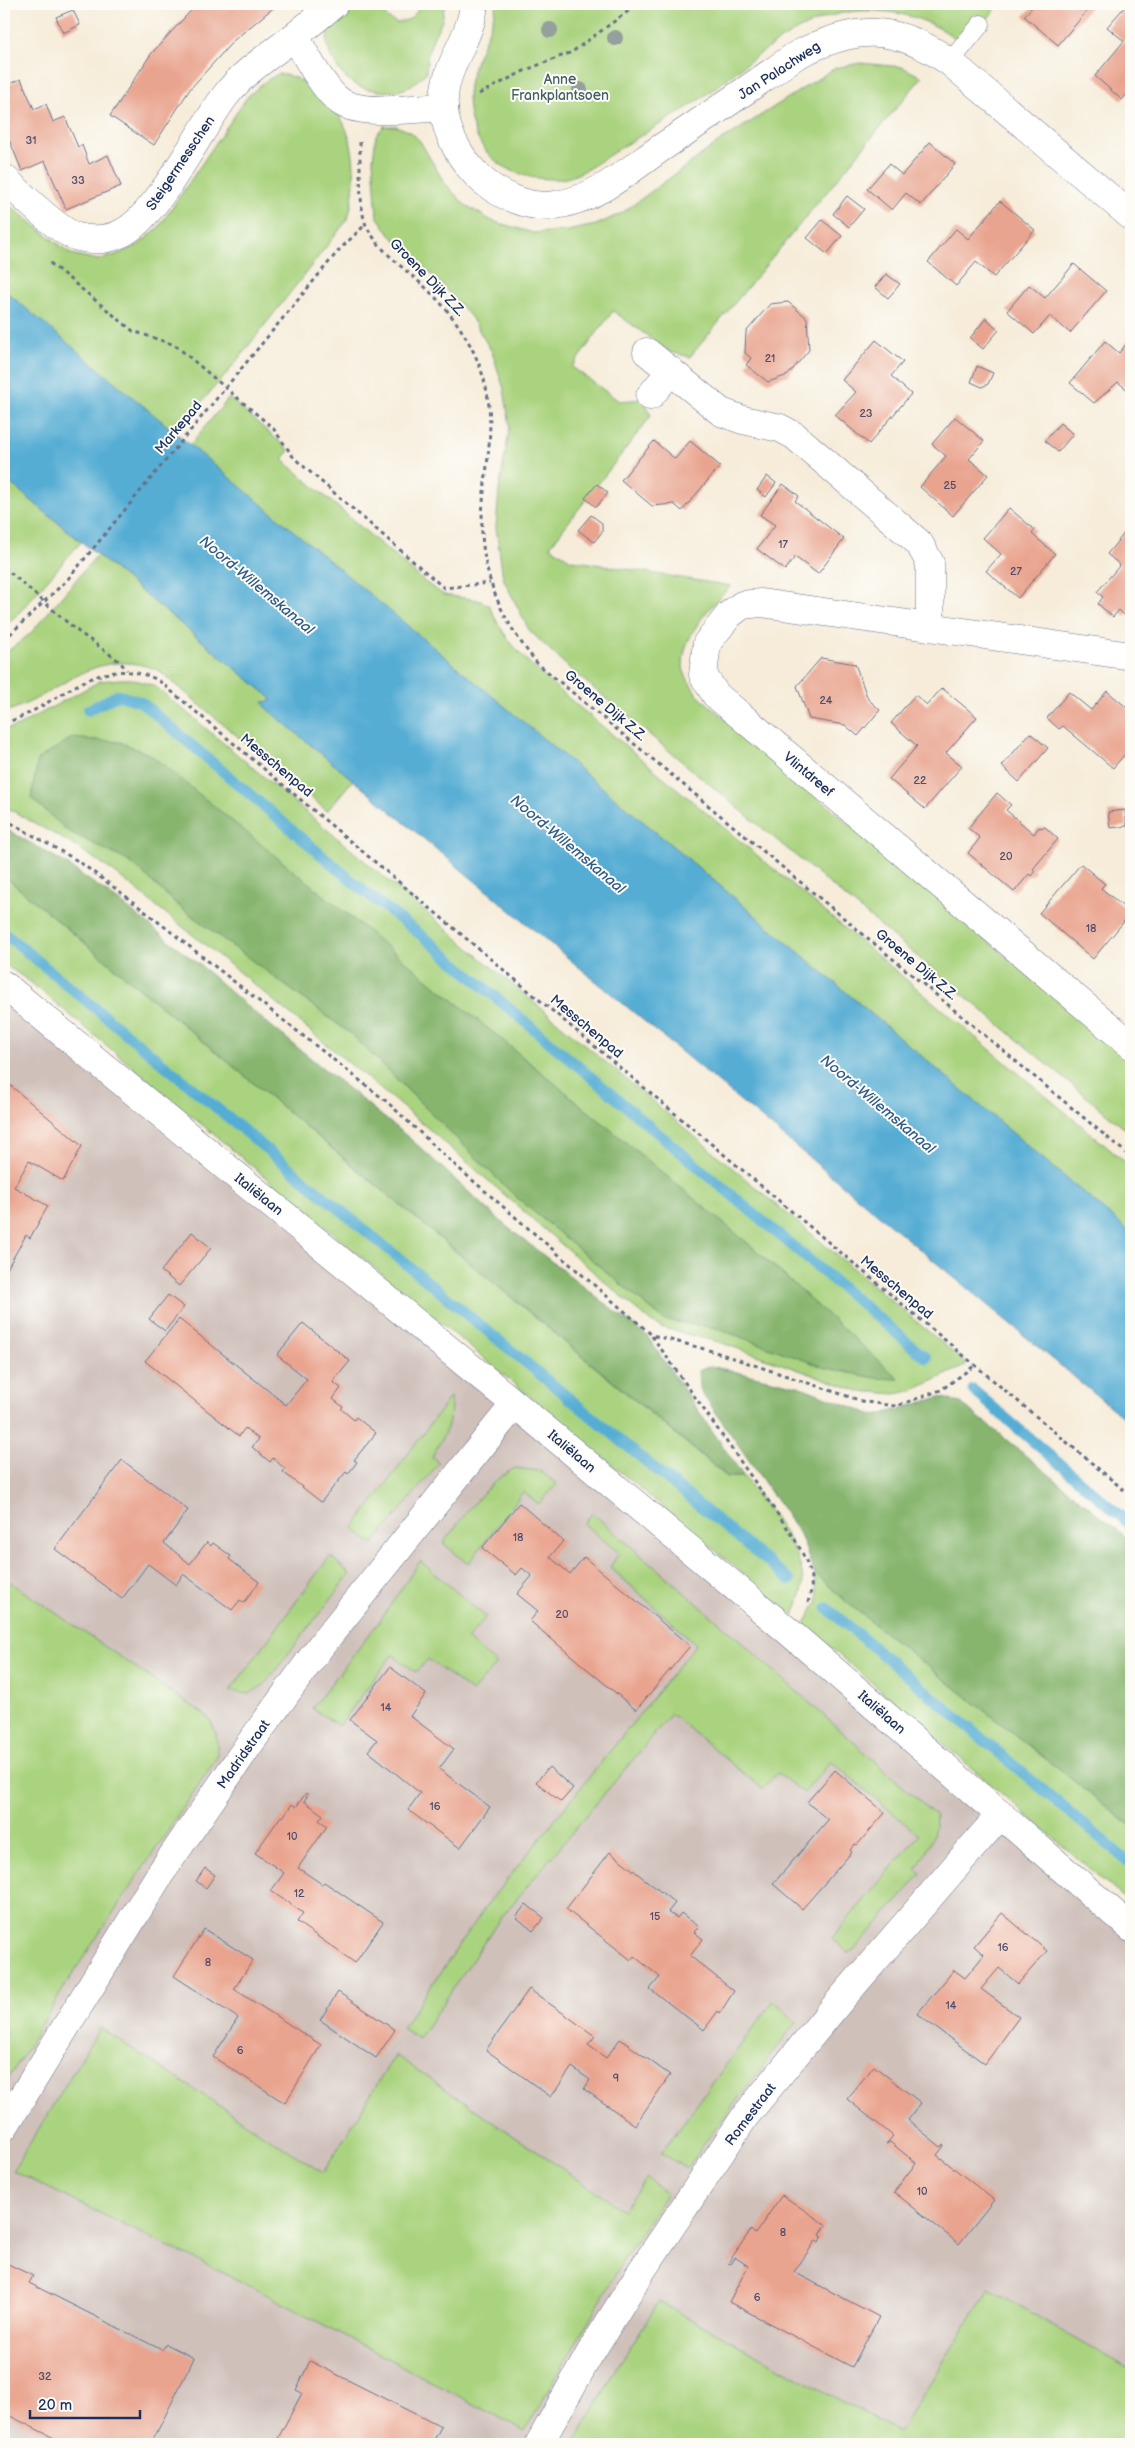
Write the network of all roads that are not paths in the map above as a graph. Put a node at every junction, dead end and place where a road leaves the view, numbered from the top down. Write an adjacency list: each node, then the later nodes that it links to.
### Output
1 (334, 4): 4 (street, Steigermesschen)
2 (474, 4): 6 (street)
3 (980, 24): 5 (lane)
4 (296, 36): 6 (street); 7 (street, Steigermesschen)
5 (950, 62): 6 (street, Jan Palachweg); 8 (street, Jan Palachweg)
6 (444, 107)
7 (4, 178)
8 (1131, 216)
9 (647, 352): 10 (street)
10 (671, 371): 11 (street); 12 (street)
11 (650, 396)
12 (930, 627): 13 (street, Vlintdreef); 15 (street, Vlintdreef)
13 (1131, 656)
14 (4, 985): 16 (street, Italiëlaan)
15 (1131, 1045)
16 (515, 1404): 17 (street, Italiëlaan); 19 (street, Madridstraat)
17 (1000, 1814): 18 (street, Italiëlaan); 20 (street, Romestraat)
18 (1131, 1928)
19 (4, 2127)
20 (539, 2444)

